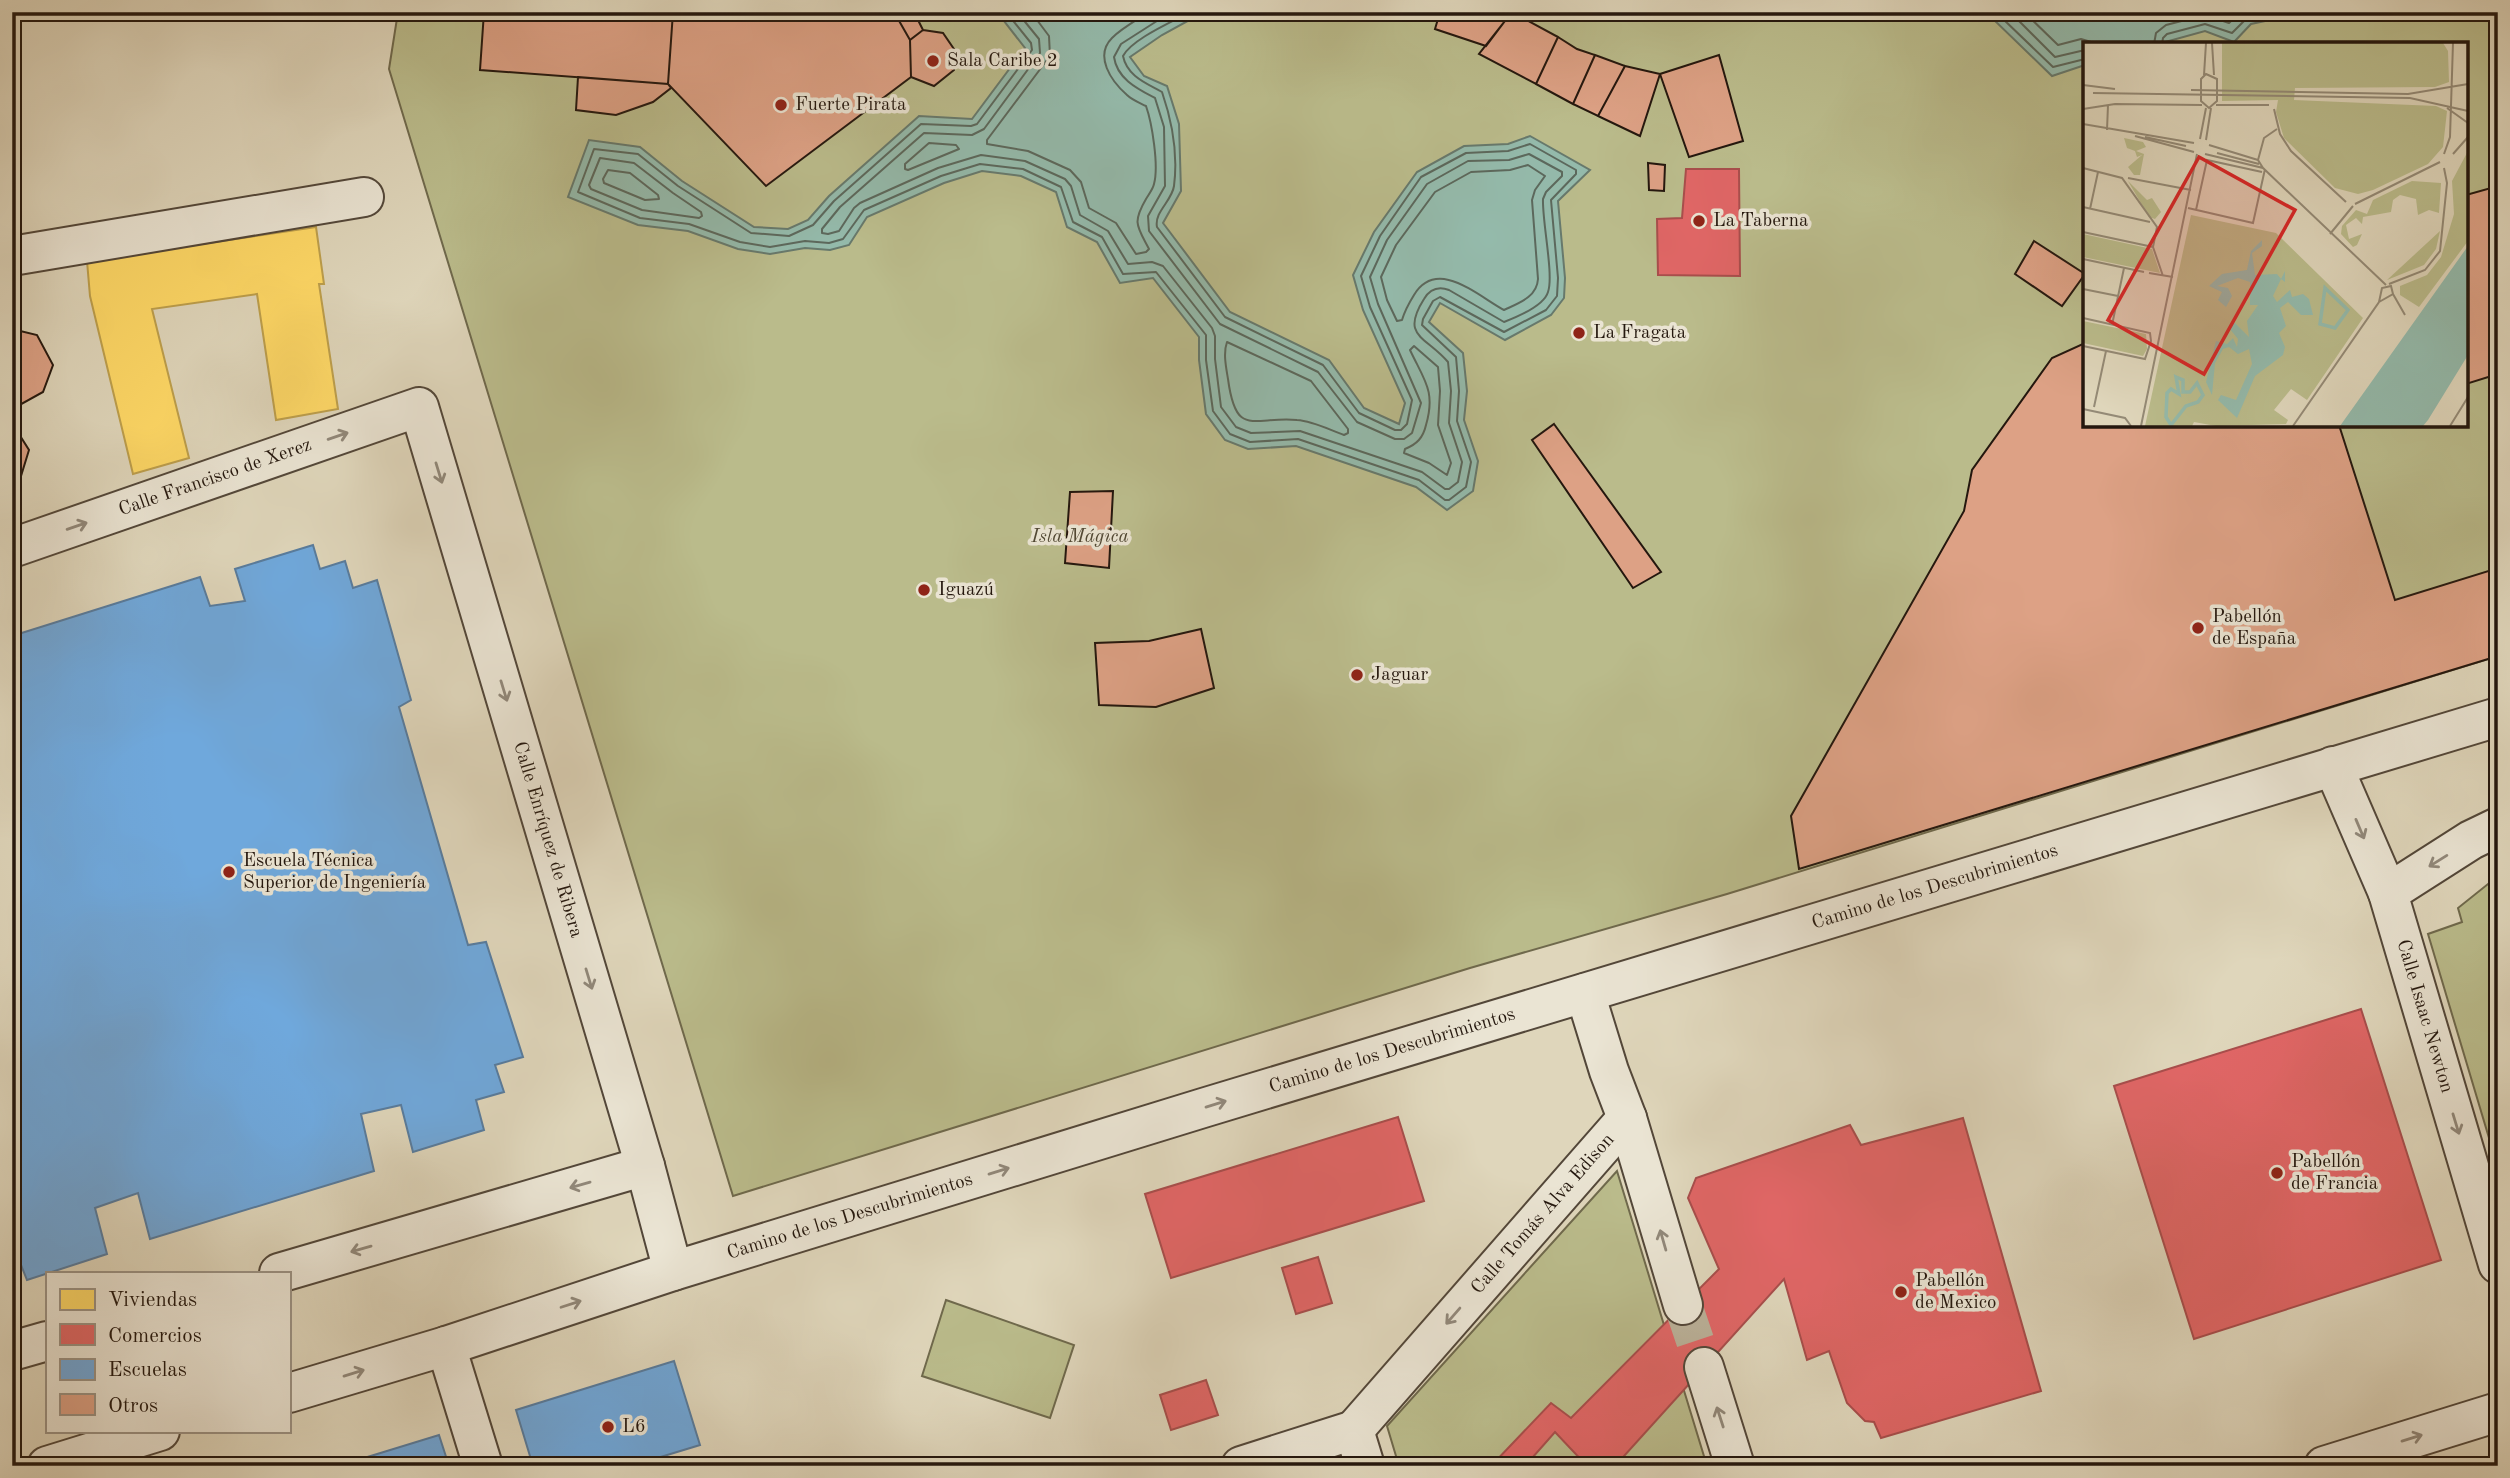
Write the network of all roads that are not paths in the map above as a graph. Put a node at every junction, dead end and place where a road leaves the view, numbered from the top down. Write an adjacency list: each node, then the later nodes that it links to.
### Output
1 (364, 197): 2 (street)
2 (12, 256)
3 (419, 407): 4 (street, Calle Francisco de Xerez, one-way to 3); 11 (street, Calle Enríquez de Ribera, one-way to 11)
4 (12, 548)
5 (2498, 717): 6 (street, Camino de los Descubrimientos)
6 (2333, 766): 8 (street, Calle Isaac Newton, one-way to 8); 9 (street, Camino de los Descubrimientos)
7 (2498, 827): 8 (street, one-way to 8)
8 (2388, 893): 12 (street, Calle Isaac Newton, one-way to 12)
9 (1586, 993): 10 (street); 13 (street, Camino de los Descubrimientos, one-way to 9)
10 (1627, 1118): 15 (street, Calle Tomás Alva Edison, one-way to 10); 22 (street, Calle Tomás Alva Edison, one-way to 22)
11 (645, 1166): 13 (street, Calle Enríquez de Ribera); 14 (street, one-way to 14)
12 (2498, 1264)
13 (673, 1271): 17 (street, Camino de los Descubrimientos, one-way to 13)
14 (282, 1272)
15 (1683, 1306)
16 (46, 1341): 18 (street)
17 (446, 1346): 20 (street, Camino de los Descubrimientos, one-way to 17); 25 (street)
18 (12, 1351)
19 (1704, 1367): 28 (street, one-way to 19)
20 (290, 1393)
21 (2498, 1412): 29 (street, one-way to 21)
22 (1354, 1430): 26 (street); 27 (street)
23 (157, 1432): 24 (street)
24 (47, 1466)
25 (483, 1466)
26 (1241, 1466)
27 (1365, 1466)
28 (1735, 1466)
29 (2324, 1466)

